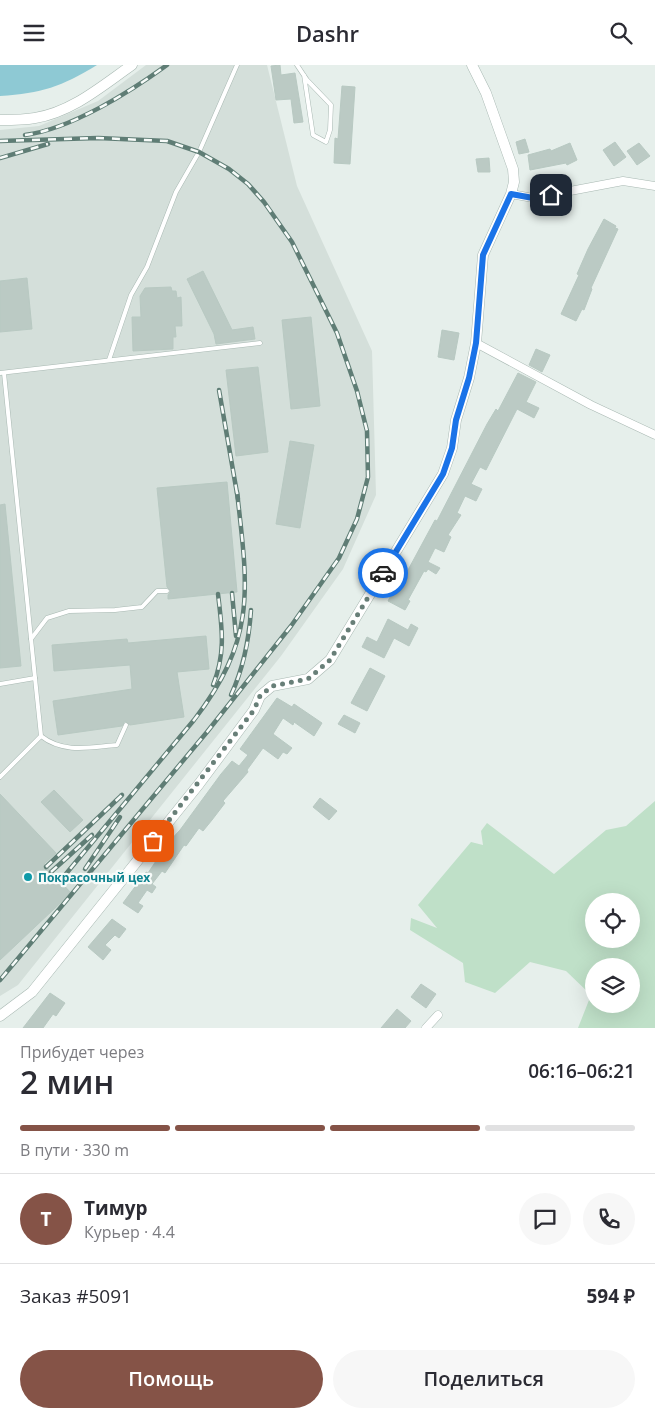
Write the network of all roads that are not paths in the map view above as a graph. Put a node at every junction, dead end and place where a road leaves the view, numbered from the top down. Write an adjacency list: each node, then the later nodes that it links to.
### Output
1 (132, 65): 6 (street)
2 (238, 65): 11 (lane)
3 (296, 65): 5 (lane)
4 (472, 65): 8 (street)
5 (304, 75): 5 (lane)
6 (0, 120)
7 (655, 186): 8 (street)
8 (511, 194): 10 (street)
9 (260, 343): 11 (lane)
10 (476, 343): 13 (street); 22 (street)
11 (110, 360): 12 (lane)
12 (2, 373): 15 (lane)
13 (655, 435)
14 (167, 591): 15 (lane)
15 (31, 639): 16 (lane)
16 (35, 678): 17 (lane); 19 (lane)
17 (0, 684)
18 (126, 725): 19 (lane)
19 (41, 736): 20 (lane)
20 (0, 777)
21 (438, 1015): 23 (street)
22 (0, 1016)
23 (426, 1028)

